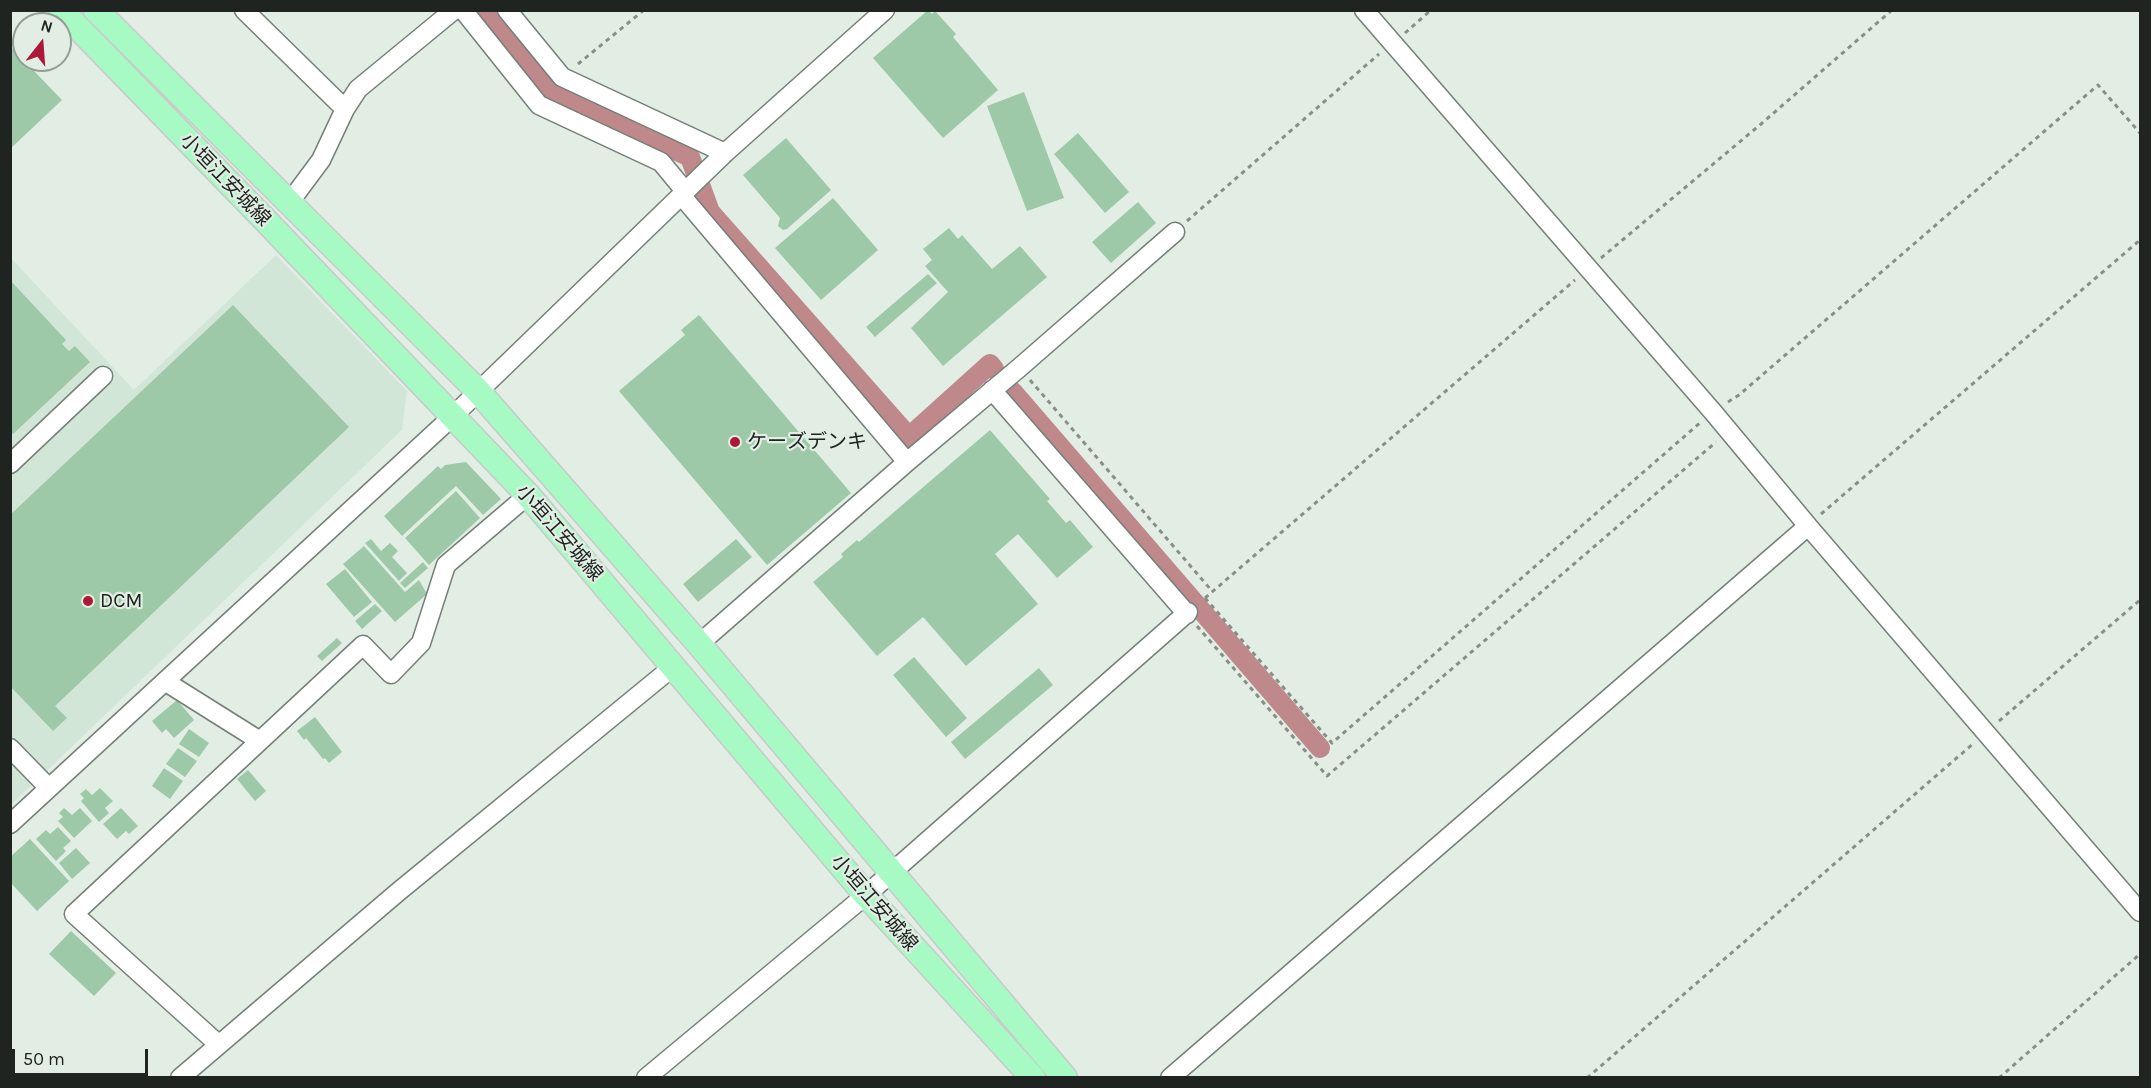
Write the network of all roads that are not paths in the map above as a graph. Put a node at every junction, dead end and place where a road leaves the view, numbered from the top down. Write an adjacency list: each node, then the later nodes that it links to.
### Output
1 (61, 10): 17 (main road, 小垣江安城線)
2 (96, 10): 12 (main road, 小垣江安城線)
3 (244, 10): 9 (street)
4 (454, 10): 9 (street)
5 (463, 10): 11 (street)
6 (507, 10): 10 (street)
7 (885, 10): 10 (street)
8 (1364, 10): 21 (street)
9 (345, 109): 12 (street)
10 (725, 153): 11 (street)
11 (684, 192): 16 (street); 18 (street)
12 (289, 203): 16 (main road, 小垣江安城線)
13 (1175, 232): 15 (street)
14 (103, 376): 19 (street)
15 (992, 390): 18 (street); 29 (street)
16 (478, 391): 17 (street); 22 (main road, 小垣江安城線)
17 (453, 416): 20 (main road, 小垣江安城線); 24 (street)
18 (907, 462): 22 (street)
19 (10, 464)
20 (528, 495): 23 (main road, 小垣江安城線); 25 (street)
21 (1808, 526): 31 (street); 37 (street)
22 (699, 644): 29 (main road, 小垣江安城線)
23 (674, 666): 30 (main road, 小垣江安城線); 32 (street)
24 (166, 682): 25 (street); 27 (street)
25 (260, 741): 32 (street)
26 (10, 748): 27 (street)
27 (49, 788): 28 (street)
28 (10, 824)
29 (891, 873): 30 (street); 36 (main road, 小垣江安城線)
30 (866, 895): 34 (street); 35 (main road, 小垣江安城線)
31 (2140, 912)
32 (218, 1044): 33 (street)
33 (180, 1077)
34 (646, 1077)
35 (1033, 1077)
36 (1065, 1077)
37 (1170, 1077)

